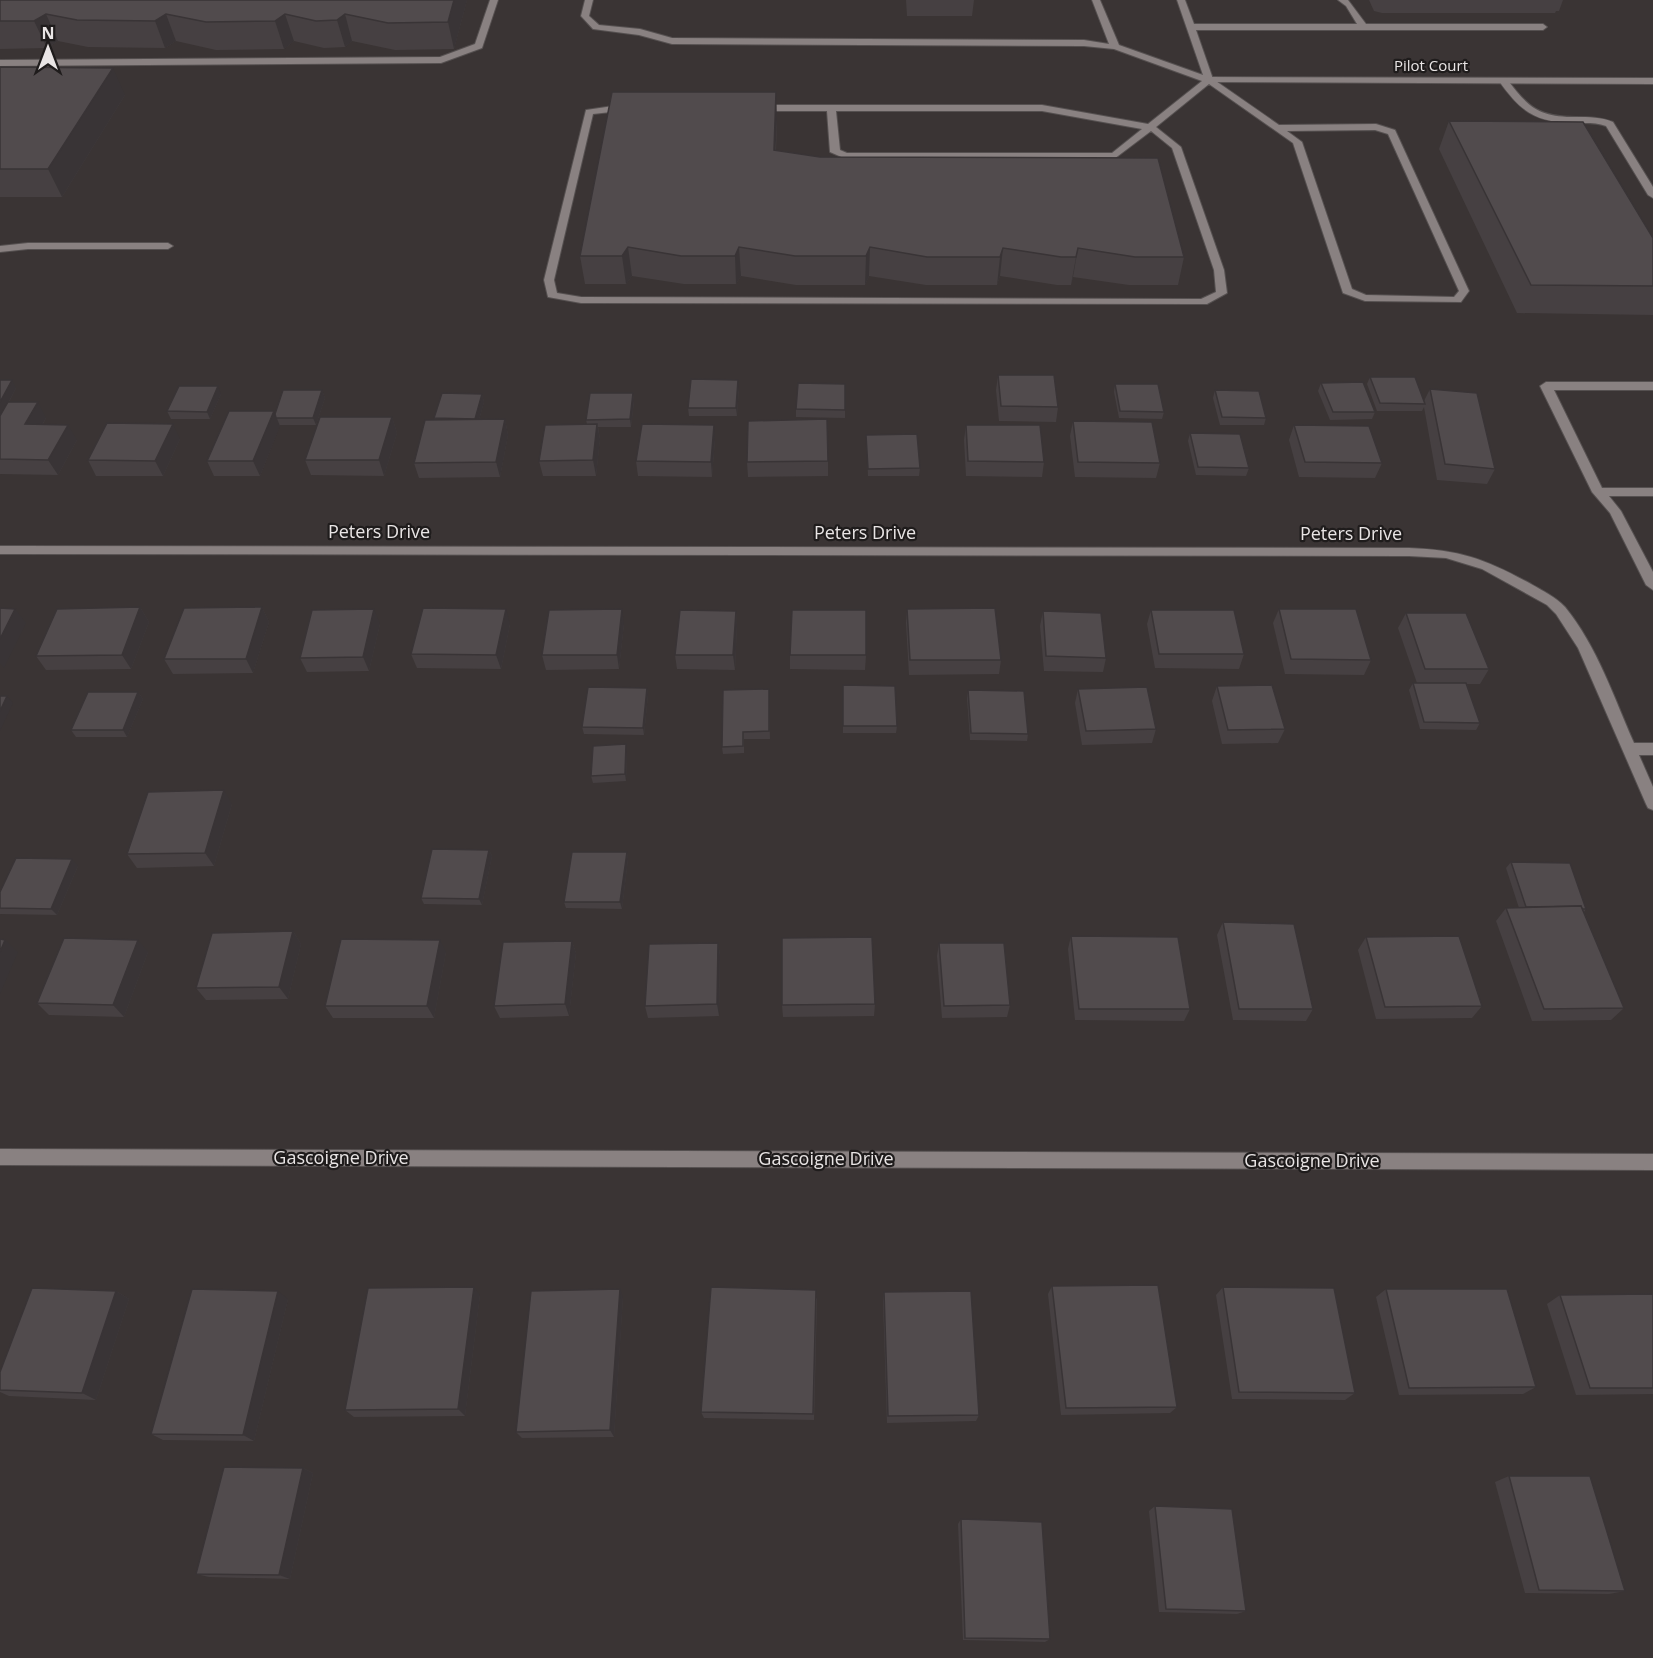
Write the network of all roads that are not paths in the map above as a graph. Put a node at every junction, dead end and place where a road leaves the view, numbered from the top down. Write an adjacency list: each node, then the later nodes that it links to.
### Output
1 (494, 0): 10 (street)
2 (589, 0): 9 (street)
3 (1096, 0): 9 (street)
4 (1181, 0): 6 (street)
5 (1342, 0): 7 (street)
6 (1191, 27): 7 (street); 11 (street)
7 (1363, 27): 8 (street)
8 (1544, 27)
9 (1115, 47): 11 (street)
10 (0, 63)
11 (1209, 80): 12 (street, Pilot Court); 15 (street); 16 (street)
12 (1504, 81): 13 (street, Pilot Court); 17 (street)
13 (1653, 81)
14 (831, 108): 15 (street); 15 (street); 15 (street)
15 (1152, 128)
16 (1280, 128): 16 (street)
17 (1653, 195)
18 (168, 246): 19 (street)
19 (0, 249)
20 (1653, 386): 21 (street)
21 (1598, 492): 22 (street); 24 (street)
22 (1653, 492)
23 (0, 550): 25 (street, Peters Drive)
24 (1653, 585)
25 (1629, 749): 26 (street); 27 (street)
26 (1653, 749)
27 (1653, 804)
28 (0, 1157): 29 (street, Gascoigne Drive)
29 (1653, 1162)

